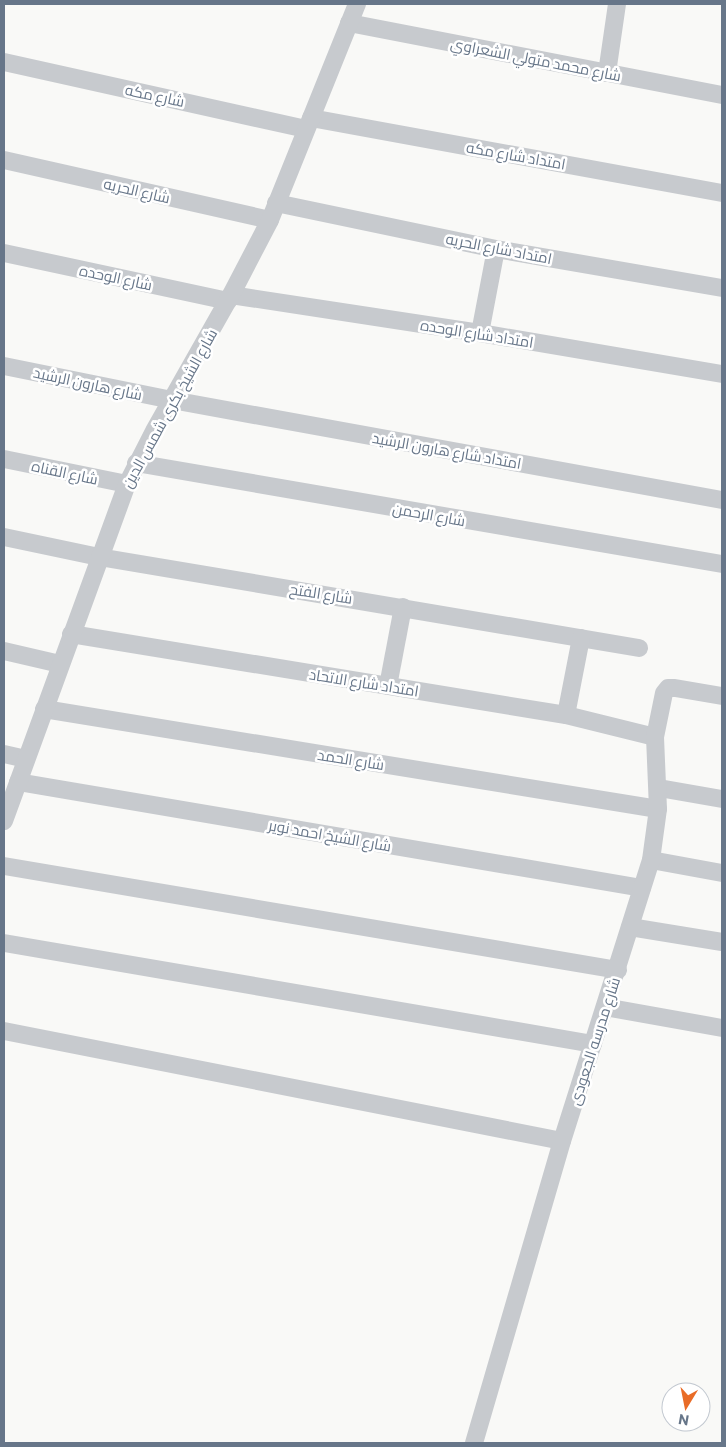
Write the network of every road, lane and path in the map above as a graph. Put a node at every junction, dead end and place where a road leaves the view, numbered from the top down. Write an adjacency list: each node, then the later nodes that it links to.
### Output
1 (358, 4): 3 (street, شارع الشيخ بكرى شمس الدين)
2 (617, 4): 5 (street)
3 (349, 23): 5 (street, شارع محمد متولي الشعراوي); 7 (street, شارع الشيخ بكرى شمس الدين)
4 (4, 62): 7 (street, شارع مكه)
5 (607, 73): 6 (street, شارع محمد متولي الشعراوي)
6 (722, 95)
7 (308, 123): 9 (street, امتداد شارع مكه); 10 (street, شارع الشيخ بكرى شمس الدين)
8 (4, 160): 11 (street, شارع الحريه)
9 (722, 193)
10 (276, 203): 11 (street, شارع الشيخ بكرى شمس الدين); 12 (street, امتداد شارع الحريه)
11 (270, 220): 15 (street, شارع الشيخ بكرى شمس الدين)
12 (496, 249): 14 (street, امتداد شارع الحريه); 16 (street)
13 (4, 253): 15 (street, شارع الوحده)
14 (722, 288)
15 (230, 298): 16 (street, امتداد شارع الوحده); 19 (street, شارع الشيخ بكرى شمس الدين)
16 (480, 333): 18 (street, امتداد شارع الوحده)
17 (4, 366): 19 (street, شارع هارون الرشيد)
18 (722, 374)
19 (172, 400): 21 (street, شارع الشيخ بكرى شمس الدين); 23 (street, امتداد شارع هارون الرشيد)
20 (4, 460): 22 (street, شارع القناه)
21 (136, 463): 22 (street, شارع الشيخ بكرى شمس الدين); 26 (street, شارع الرحمن)
22 (126, 484): 25 (street, شارع الشيخ بكرى شمس الدين)
23 (722, 500)
24 (4, 536): 25 (street, شارع الفتح)
25 (99, 557): 27 (street, شارع الفتح); 28 (street, شارع الشيخ بكرى شمس الدين)
26 (722, 564)
27 (403, 607): 29 (street, شارع الفتح); 33 (street)
28 (71, 634): 32 (street, شارع الشيخ بكرى شمس الدين); 33 (street, امتداد شارع الاتحاد)
29 (581, 638): 30 (street, شارع الفتح); 36 (street)
30 (640, 648)
31 (4, 651): 32 (street)
32 (60, 664): 35 (street, شارع الشيخ بكرى شمس الدين)
33 (388, 686): 36 (street, امتداد شارع الاتحاد)
34 (722, 696): 37 (street, شارع مدرسه الجعودى)
35 (44, 709): 39 (street, شارع الشيخ بكرى شمس الدين); 43 (street, شارع الحمد)
36 (566, 715): 37 (street, امتداد شارع الاتحاد)
37 (655, 737): 41 (street, شارع مدرسه الجعودى)
38 (4, 754): 39 (street)
39 (26, 758): 40 (street, شارع الشيخ بكرى شمس الدين)
40 (18, 782): 44 (street, شارع الشيخ بكرى شمس الدين); 48 (street, شارع الشيخ احمد نوير)
41 (658, 788): 42 (street); 43 (street, شارع مدرسه الجعودى)
42 (722, 799)
43 (658, 809): 45 (street, شارع مدرسه الجعودى)
44 (4, 821)
45 (651, 860): 47 (street); 48 (street, شارع مدرسه الجعودى)
46 (4, 866): 52 (street)
47 (722, 873)
48 (642, 888): 49 (street, شارع مدرسه الجعودى)
49 (630, 927): 50 (street); 52 (street, شارع مدرسه الجعودى)
50 (722, 942)
51 (4, 943): 56 (street)
52 (618, 970): 53 (street, شارع مدرسه الجعودى)
53 (605, 1007): 54 (street); 56 (street, شارع مدرسه الجعودى)
54 (722, 1028)
55 (4, 1031): 57 (street)
56 (593, 1044): 57 (street, شارع مدرسه الجعودى)
57 (562, 1141): 58 (street, شارع مدرسه الجعودى)
58 (474, 1443)

